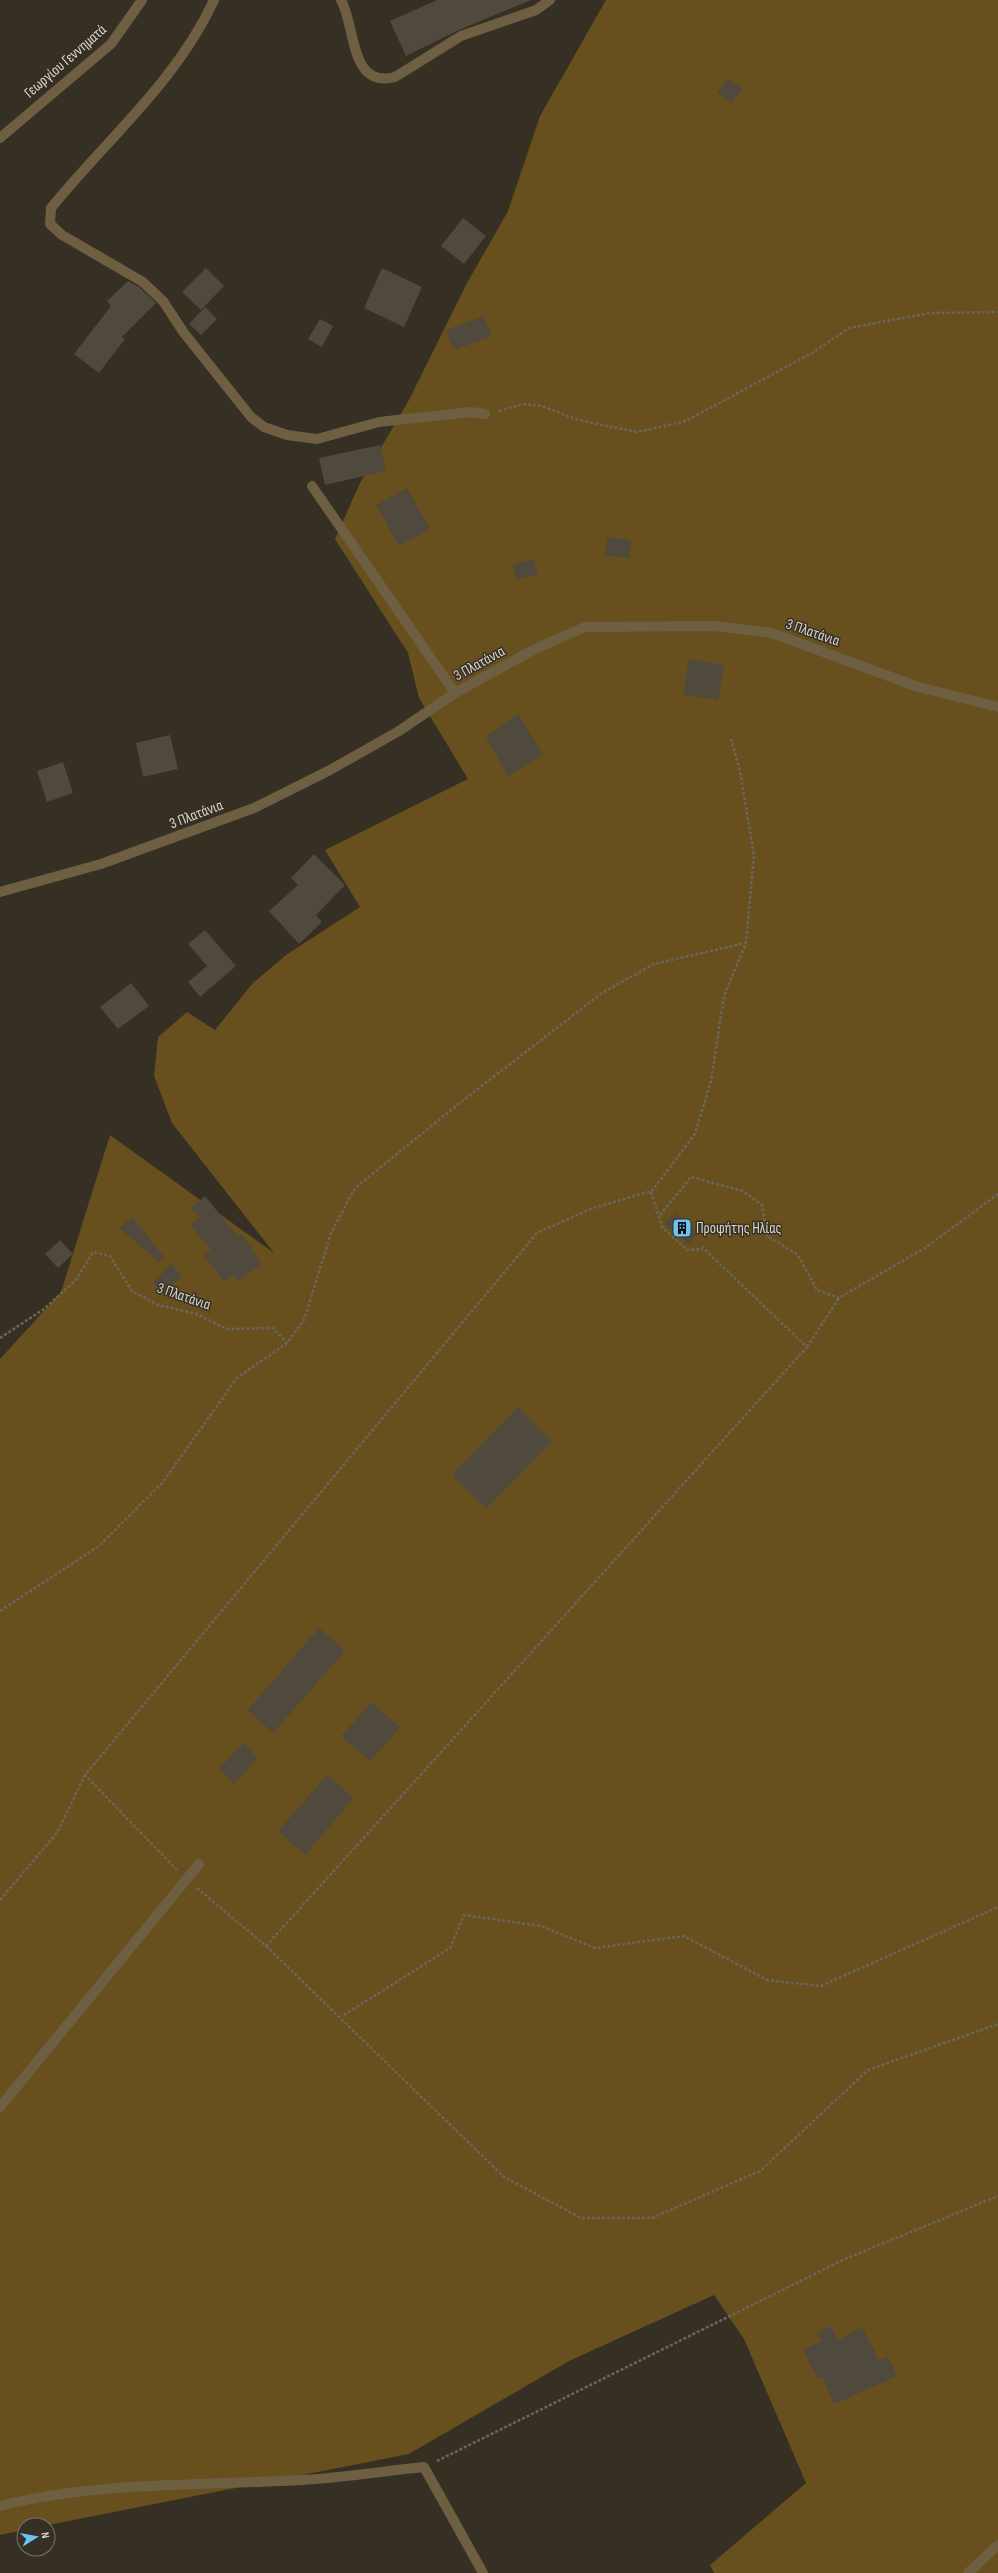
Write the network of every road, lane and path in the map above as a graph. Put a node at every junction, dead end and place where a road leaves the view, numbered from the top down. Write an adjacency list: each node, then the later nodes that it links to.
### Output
1 (142, 0): 5 (street, Γεωργίου Γεννηματά)
2 (214, 0): 7 (street)
3 (341, 0): 4 (street)
4 (550, 0)
5 (0, 138)
6 (998, 312): 7 (path)
7 (485, 414)
8 (312, 486): 9 (street)
9 (455, 693): 10 (street, 3 Πλατάνια); 12 (street, 3 Πλατάνια)
10 (998, 707)
11 (731, 739): 13 (path)
12 (0, 892)
13 (746, 943): 14 (path); 19 (path)
14 (651, 1192): 16 (path); 22 (path)
15 (998, 1194): 17 (path)
16 (660, 1215): 17 (path); 20 (path)
17 (839, 1298): 20 (path)
18 (0, 1338): 19 (path, 3 Πλατάνια)
19 (287, 1342): 21 (path)
20 (806, 1347): 27 (path)
21 (0, 1611)
22 (85, 1775): 24 (path); 25 (path)
23 (199, 1864): 24 (street)
24 (187, 1879): 27 (path); 30 (street)
25 (0, 1900)
26 (998, 1907): 28 (path)
27 (266, 1946): 29 (path)
28 (344, 2015)
29 (998, 2024)
30 (0, 2107)
31 (998, 2196): 32 (path)
32 (424, 2467): 33 (street); 35 (street)
33 (0, 2506)
34 (998, 2545): 36 (street)
35 (483, 2573)
36 (968, 2573)

